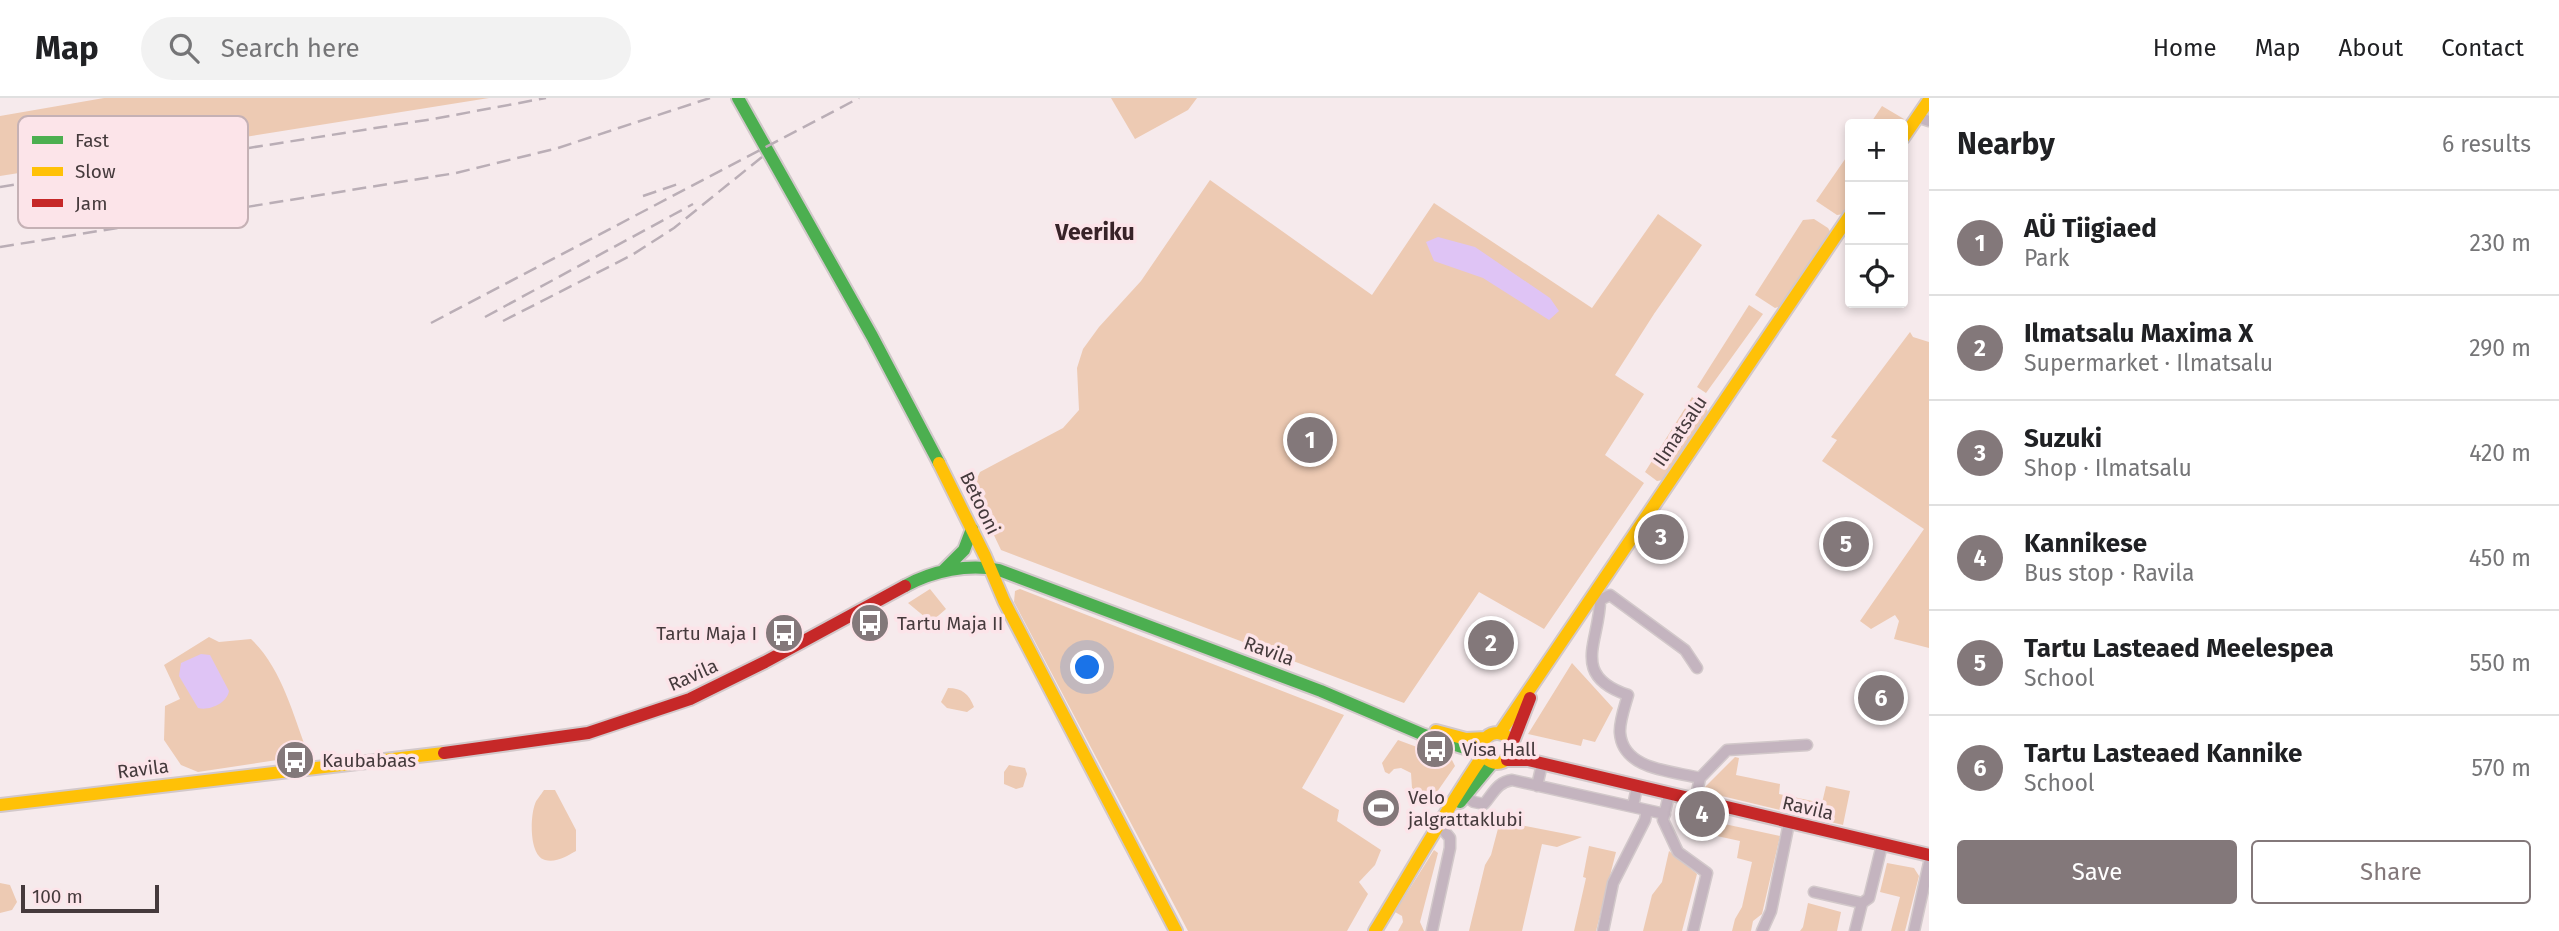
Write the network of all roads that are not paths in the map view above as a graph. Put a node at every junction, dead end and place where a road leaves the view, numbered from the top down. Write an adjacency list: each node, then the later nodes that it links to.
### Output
1 (738, 98): 6 (street, Betooni)
2 (1929, 100): 3 (street)
3 (1923, 119): 4 (street)
4 (1908, 133)
5 (1845, 223): 9 (street, Ilmatsalu)
6 (972, 529): 7 (street, Betooni); 8 (street)
7 (992, 568): 8 (street, Ravila); 12 (street, Ravila); 36 (street, Betooni)
8 (943, 571): 25 (street, Ravila)
9 (1597, 597): 10 (street); 11 (street, Ilmatsalu); 19 (street)
10 (1697, 668)
11 (1543, 669): 13 (street, Ilmatsalu); 16 (street, Ilmatsalu)
12 (1359, 706): 14 (street, Ravila); 17 (street, Ravila)
13 (1500, 733): 14 (street); 16 (street)
14 (1486, 738): 17 (street)
15 (1807, 745): 19 (street)
16 (1511, 751): 17 (street, Ravila); 18 (street, Ravila)
17 (1488, 758): 23 (street); 30 (street)
18 (1542, 764): 20 (street); 21 (street, Ravila)
19 (1700, 778): 24 (street)
20 (1537, 786): 23 (street); 26 (street)
21 (1637, 787): 22 (street, Ravila); 26 (street)
22 (1669, 795): 24 (street, Ravila); 28 (street)
23 (1465, 796): 30 (street)
24 (1695, 801): 29 (street, Ravila)
25 (0, 805)
26 (1633, 806): 27 (street)
27 (1647, 810): 28 (street); 39 (street)
28 (1665, 814): 40 (street)
29 (1788, 823): 31 (street, Ravila); 41 (street)
30 (1440, 826): 37 (street); 38 (street)
31 (1882, 845): 32 (street, Ravila); 35 (street)
32 (1929, 855)
33 (1929, 863): 43 (street)
34 (1814, 892): 35 (street)
35 (1863, 903): 42 (street)
36 (1176, 931)
37 (1375, 931)
38 (1432, 931)
39 (1603, 931)
40 (1693, 931)
41 (1762, 931)
42 (1856, 931)
43 (1914, 931)

